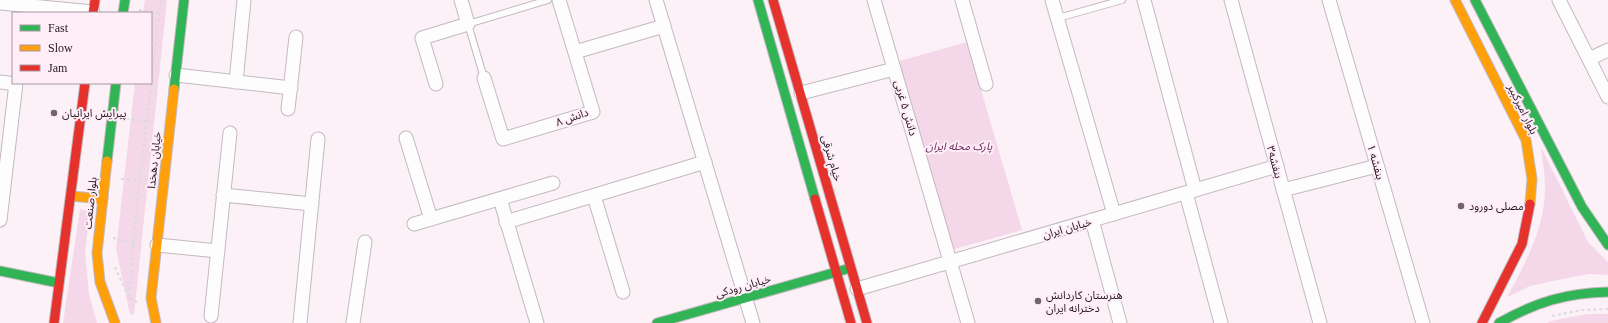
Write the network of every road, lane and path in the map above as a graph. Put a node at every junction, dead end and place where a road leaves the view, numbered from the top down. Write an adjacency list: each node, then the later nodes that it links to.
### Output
1 (124, 0): 25 (main road)
2 (161, 0): 28 (path)
3 (184, 0): 38 (main road, خیابان دهخدا)
4 (244, 0): 41 (street)
5 (461, 0): 30 (street)
6 (548, 0): 30 (lane)
7 (559, 0): 34 (street, دانش ۸)
8 (656, 0): 31 (street)
9 (758, 0): 51 (main road)
10 (773, 0): 50 (main road, خیام شرقی)
11 (874, 0): 37 (street, دانش ۵ غربی)
12 (962, 0): 48 (street)
13 (1052, 0): 29 (street)
14 (1122, 0): 29 (lane)
15 (1144, 0): 68 (street)
16 (1231, 0): 62 (street, بنفشه۳)
17 (1329, 0): 63 (street, بنفشه ۱)
18 (1455, 0): 60 (main road, بلوار امیرکبیر)
19 (1475, 0): 57 (main road, بلوار امیرکبیر)
20 (1559, 0): 35 (street)
21 (0, 2): 22 (street)
22 (25, 6): 23 (street)
23 (94, 8)
24 (135, 10): 26 (path)
25 (123, 12)
26 (151, 12)
27 (152, 12): 28 (path)
28 (159, 13): 36 (path)
29 (1058, 18): 75 (street)
30 (468, 24): 39 (lane); 47 (street)
31 (664, 26): 34 (street); 61 (street)
32 (296, 37): 49 (street)
33 (1608, 50): 35 (street)
34 (575, 52): 39 (street, دانش ۸)
35 (1589, 60): 52 (street)
36 (152, 67)
37 (894, 69): 50 (street); 87 (street, دانش ۵ غربی)
38 (176, 75): 41 (street); 84 (main road, خیابان دهخدا)
39 (484, 78)
40 (0, 82): 42 (street)
41 (236, 82): 49 (street)
42 (12, 84)
43 (16, 84): 77 (street)
44 (85, 84): 70 (main road, بلوار صنعت)
45 (116, 84): 54 (main road, بلوار صنعت)
46 (150, 84): 55 (path)
47 (436, 84)
48 (986, 84)
49 (291, 88): 53 (street)
50 (800, 93): 51 (main road); 89 (main road, خیام شرقی)
51 (786, 97): 91 (main road)
52 (1608, 97)
53 (288, 109)
54 (112, 116): 55 (path); 64 (main road, بلوار صنعت)
55 (147, 121): 65 (path)
56 (230, 133): 69 (street)
57 (1543, 133): 60 (main road); 85 (main road, بلوار امیرکبیر)
58 (406, 138): 76 (street)
59 (318, 139): 74 (street)
60 (1526, 140): 115 (main road, بلوار امیرکبیر)
61 (705, 162): 71 (street); 96 (street)
62 (1277, 166): 67 (street, بنفشه۳); 68 (street, خیابان ایران)
63 (1377, 166): 67 (street); 114 (street, بنفشه ۱)
64 (105, 176): 65 (path); 72 (main road, بلوار صنعت)
65 (139, 180): 82 (path)
66 (553, 183): 73 (street)
67 (1283, 190): 113 (street, بنفشه۳)
68 (1190, 191): 75 (street, خیابان ایران); 112 (street)
69 (223, 195): 74 (street); 86 (street)
70 (71, 196): 72 (main road); 92 (main road, بلوار صنعت)
71 (594, 196): 79 (street); 94 (street)
72 (103, 199): 101 (main road, بلوار صنعت)
73 (500, 199): 76 (street); 79 (street)
74 (312, 204): 103 (street)
75 (1114, 214): 78 (street, خیابان ایران)
76 (431, 219): 80 (street)
77 (0, 220)
78 (1092, 220): 87 (street, خیابان ایران); 111 (street)
79 (506, 222): 105 (street)
80 (414, 224)
81 (366, 242): 104 (street)
82 (134, 243): 83 (path); 88 (path)
83 (112, 244)
84 (157, 245): 86 (street); 102 (main road, خیابان دهخدا)
85 (1608, 245)
86 (218, 251): 98 (street)
87 (950, 262): 93 (street, خیابان ایران); 110 (street, دانش ۵ غربی)
88 (114, 263)
89 (851, 268): 91 (main road, خیابان رودکی); 93 (main road, خیام شرقی)
90 (0, 271): 92 (main road)
91 (836, 272): 96 (main road, خیابان رودکی); 108 (main road)
92 (59, 283): 100 (main road, بلوار صنعت)
93 (857, 289): 109 (main road, خیام شرقی)
94 (623, 292)
95 (1608, 292): 116 (main road)
96 (746, 298): 106 (main road, خیابان رودکی); 107 (street)
97 (1608, 310): 99 (path)
98 (211, 316)
99 (1547, 317)
100 (54, 323)
101 (115, 323)
102 (156, 323)
103 (300, 323)
104 (353, 323)
105 (537, 323)
106 (657, 323)
107 (753, 323)
108 (851, 323)
109 (867, 323)
110 (968, 323)
111 (1120, 323)
112 (1221, 323)
113 (1320, 323)
114 (1423, 323)
115 (1482, 323)
116 (1499, 323)

